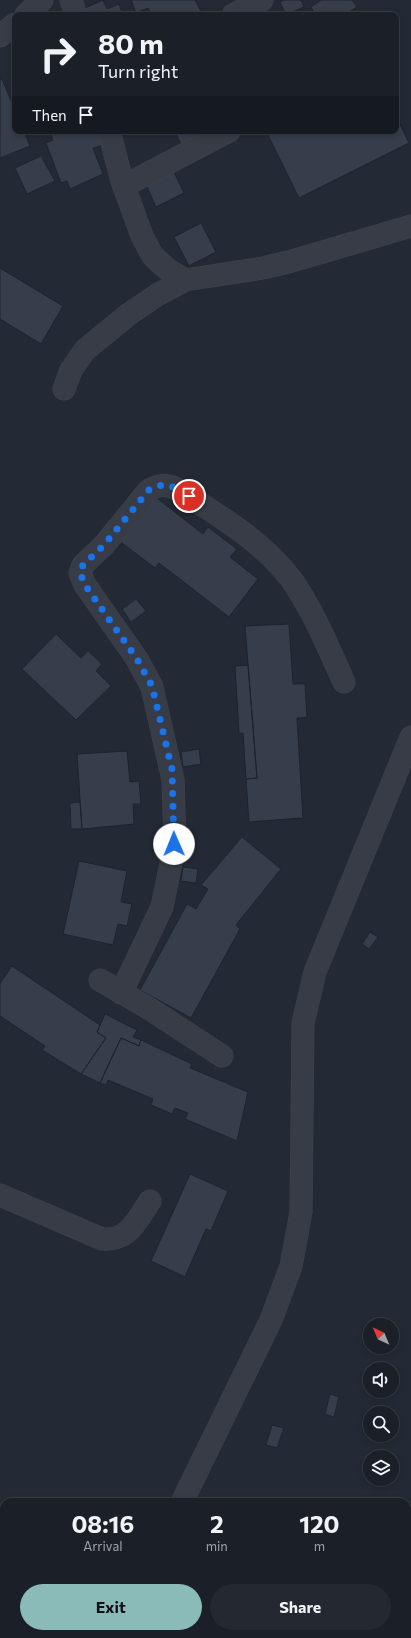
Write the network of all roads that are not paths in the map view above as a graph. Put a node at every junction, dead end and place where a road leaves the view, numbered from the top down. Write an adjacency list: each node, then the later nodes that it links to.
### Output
1 (42, 0): 4 (street)
2 (71, 0): 5 (street)
3 (262, 0): 6 (street)
4 (29, 12)
5 (75, 12)
6 (239, 12)
7 (12, 26): 8 (street)
8 (0, 36)
9 (110, 134): 11 (street)
10 (223, 134): 11 (street)
11 (124, 186): 13 (street)
12 (411, 226): 13 (street)
13 (185, 280): 14 (street)
14 (64, 389)
15 (344, 682): 18 (street)
16 (411, 737): 22 (street)
17 (100, 980): 18 (street)
18 (121, 993): 19 (street)
19 (222, 1056)
20 (0, 1195): 21 (street)
21 (150, 1201)
22 (184, 1498)

